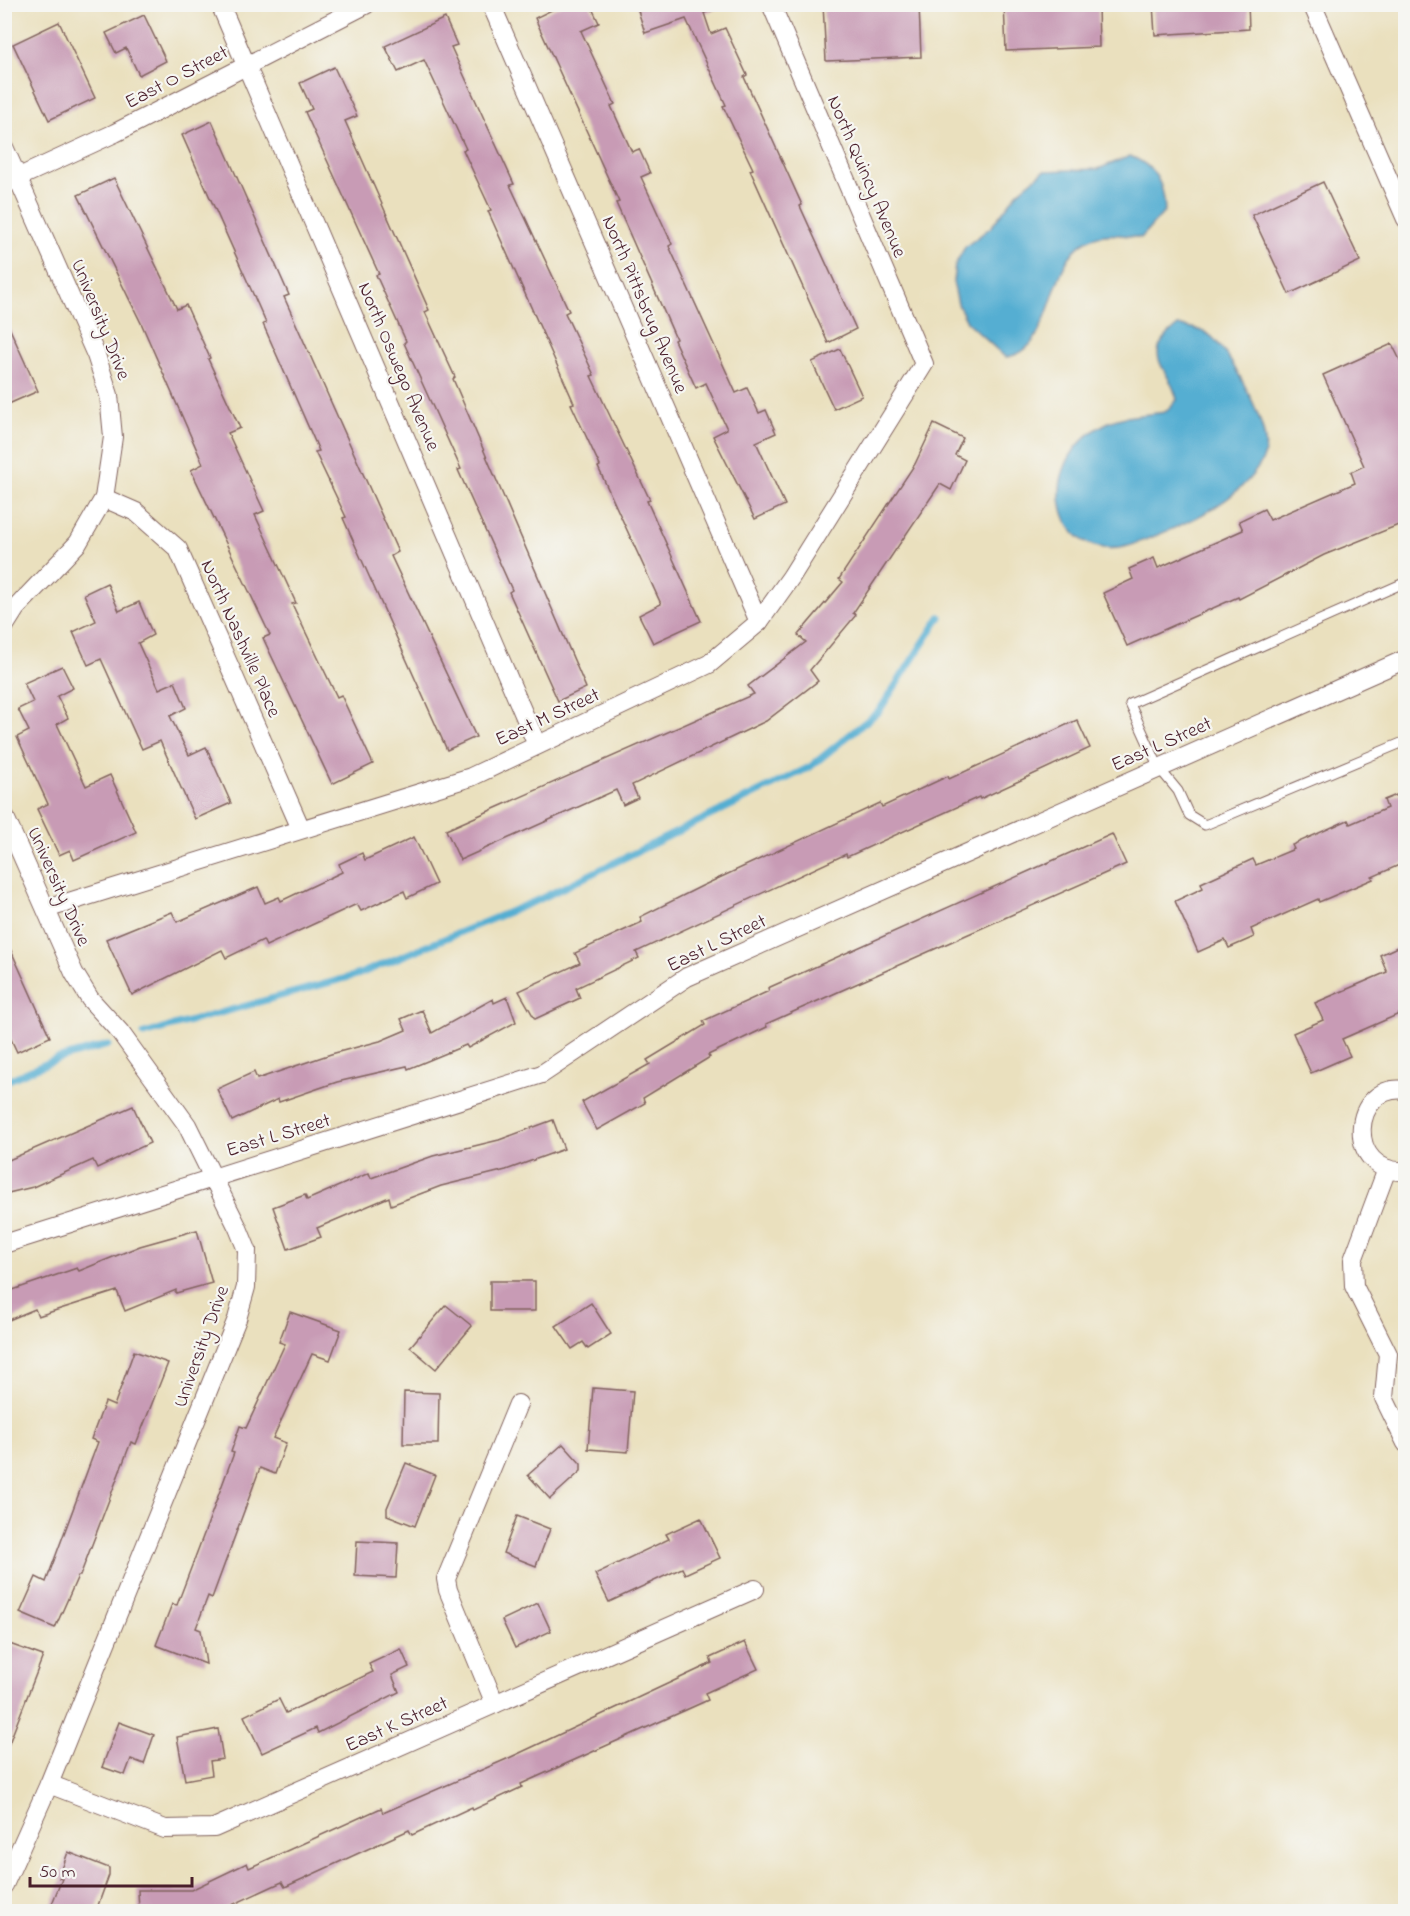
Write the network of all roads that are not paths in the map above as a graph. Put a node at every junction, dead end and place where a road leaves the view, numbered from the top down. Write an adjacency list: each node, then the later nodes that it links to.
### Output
1 (220, 4): 6 (street, North Oswego Avenue)
2 (367, 4): 6 (street, East O Street)
3 (491, 4): 13 (street, North Pittsbrug Avenue)
4 (771, 4): 10 (street, North Quincy Avenue)
5 (1312, 4): 9 (street)
6 (247, 64): 8 (street, East O Street); 17 (street, North Oswego Avenue)
7 (4, 147): 8 (street, University Drive)
8 (12, 181): 11 (street, University Drive)
9 (1406, 219)
10 (924, 364): 13 (street, East M Street)
11 (104, 498): 14 (street, University Drive); 20 (street, North Nashville Place)
12 (1406, 582): 18 (lane)
13 (759, 622): 17 (street, East M Street)
14 (4, 627)
15 (1406, 659): 18 (street, East L Street)
16 (1406, 741): 18 (lane)
17 (537, 745): 20 (street, East M Street)
18 (1159, 768): 25 (street, East L Street)
19 (4, 815): 21 (street, University Drive)
20 (301, 829): 21 (street, East M Street)
21 (46, 909): 25 (street, University Drive)
22 (1406, 1090): 23 (street)
23 (1387, 1169): 24 (street); 28 (street)
24 (1406, 1171)
25 (213, 1178): 26 (street, East L Street); 31 (street, University Drive)
26 (4, 1244)
27 (518, 1404): 30 (street)
28 (1406, 1443)
29 (755, 1589): 30 (street, East K Street)
30 (495, 1704): 31 (street, East K Street)
31 (50, 1784): 32 (street, University Drive)
32 (4, 1885)

